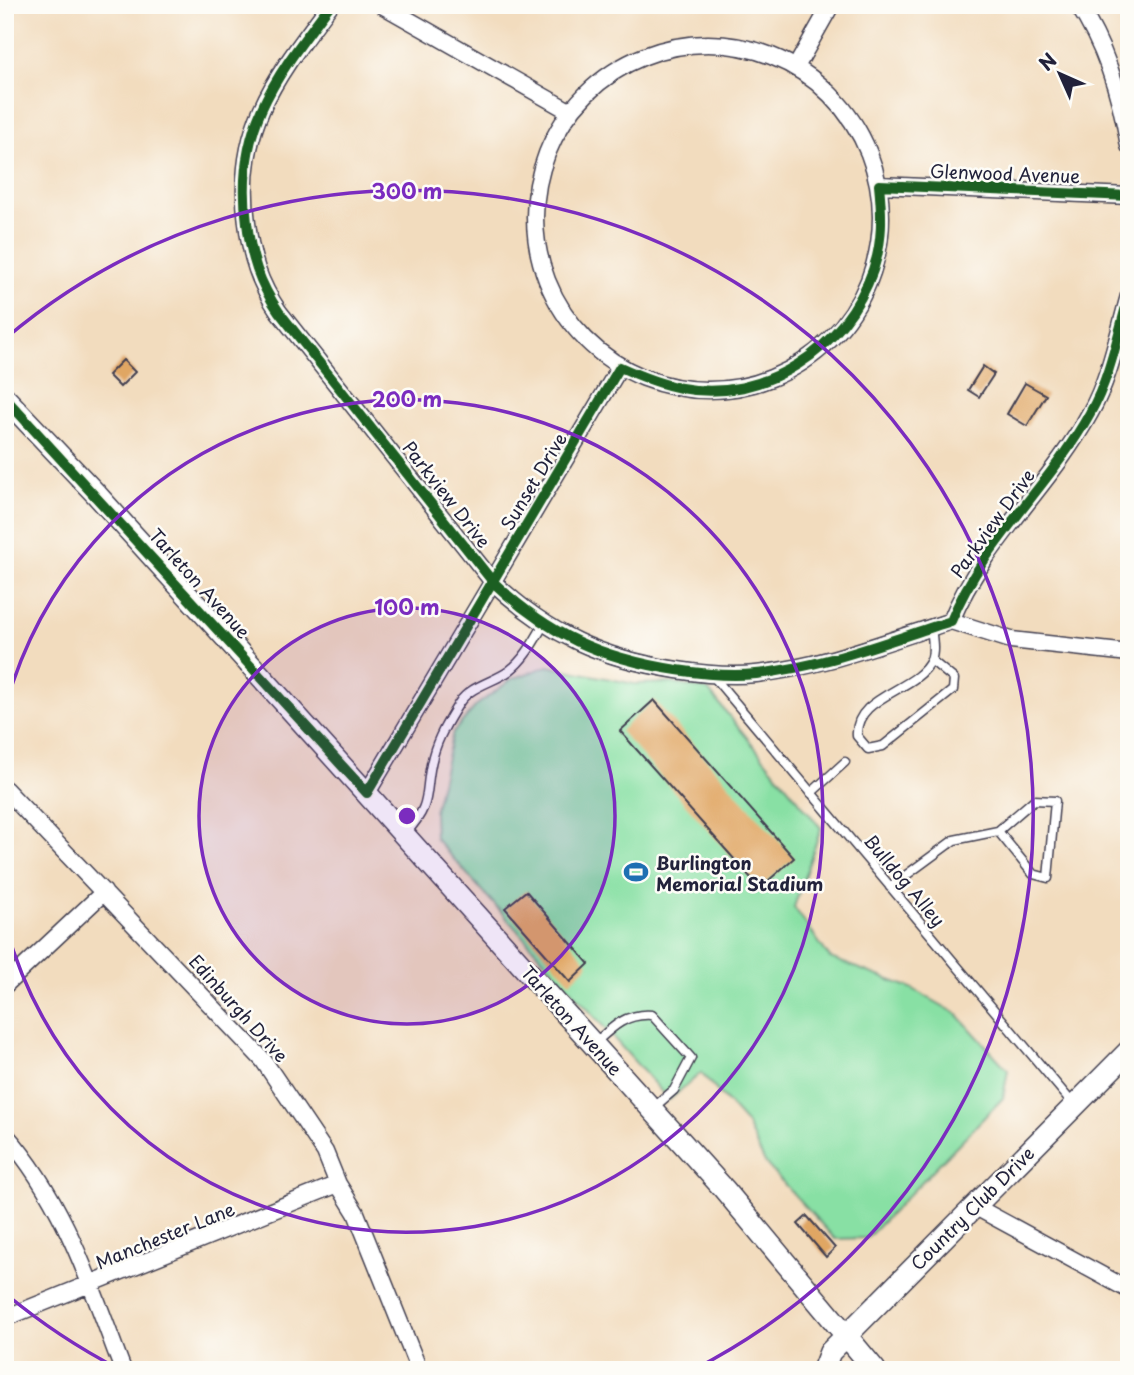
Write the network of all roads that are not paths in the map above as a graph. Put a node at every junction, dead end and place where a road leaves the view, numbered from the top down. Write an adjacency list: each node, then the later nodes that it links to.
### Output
1 (330, 5): 13 (street, Parkview Drive)
2 (382, 5): 6 (street)
3 (831, 5): 5 (street)
4 (1078, 5): 7 (street)
5 (796, 67): 6 (street); 8 (street)
6 (571, 112): 11 (street)
7 (1129, 146)
8 (879, 185): 9 (street, Glenwood Avenue); 11 (street)
9 (1129, 196)
10 (1129, 296): 14 (street, Parkview Drive)
11 (620, 367): 13 (street, Sunset Drive)
12 (5, 398): 24 (street, Tarleton Avenue)
13 (493, 582): 15 (street, Parkview Drive); 24 (street, Sunset Drive)
14 (951, 621): 16 (street, Parkview Drive); 17 (street)
15 (544, 624): 19 (street, Parkview Drive); 27 (lane)
16 (931, 627): 18 (lane); 19 (street, Parkview Drive)
17 (1129, 653)
18 (931, 660): 20 (lane); 20 (lane)
19 (713, 675): 25 (lane, Bulldog Alley)
20 (864, 746): 21 (lane)
21 (857, 753)
22 (845, 762): 25 (lane)
23 (5, 789): 29 (street, Edinburgh Drive)
24 (367, 793): 27 (street, Tarleton Avenue)
25 (811, 793): 28 (lane, Bulldog Alley)
26 (998, 831): 26 (lane); 28 (lane)
27 (405, 834): 31 (street, Tarleton Avenue)
28 (890, 887): 33 (lane, Bulldog Alley)
29 (104, 892): 30 (street); 36 (street, Edinburgh Drive)
30 (5, 985)
31 (593, 1044): 34 (street, Tarleton Avenue); 34 (lane)
32 (1129, 1051): 33 (street, Country Club Drive)
33 (1074, 1105): 37 (street, Country Club Drive)
34 (652, 1109): 41 (street, Tarleton Avenue)
35 (5, 1134): 38 (street)
36 (338, 1184): 38 (street, Manchester Lane); 43 (street, Edinburgh Drive)
37 (974, 1206): 39 (street); 41 (street, Country Club Drive)
38 (92, 1285): 40 (street, Manchester Lane); 42 (street)
39 (1129, 1290)
40 (5, 1318)
41 (845, 1337): 44 (street, Country Club Drive); 45 (street, Tarleton Avenue)
42 (123, 1370)
43 (419, 1370)
44 (823, 1370)
45 (875, 1370)

